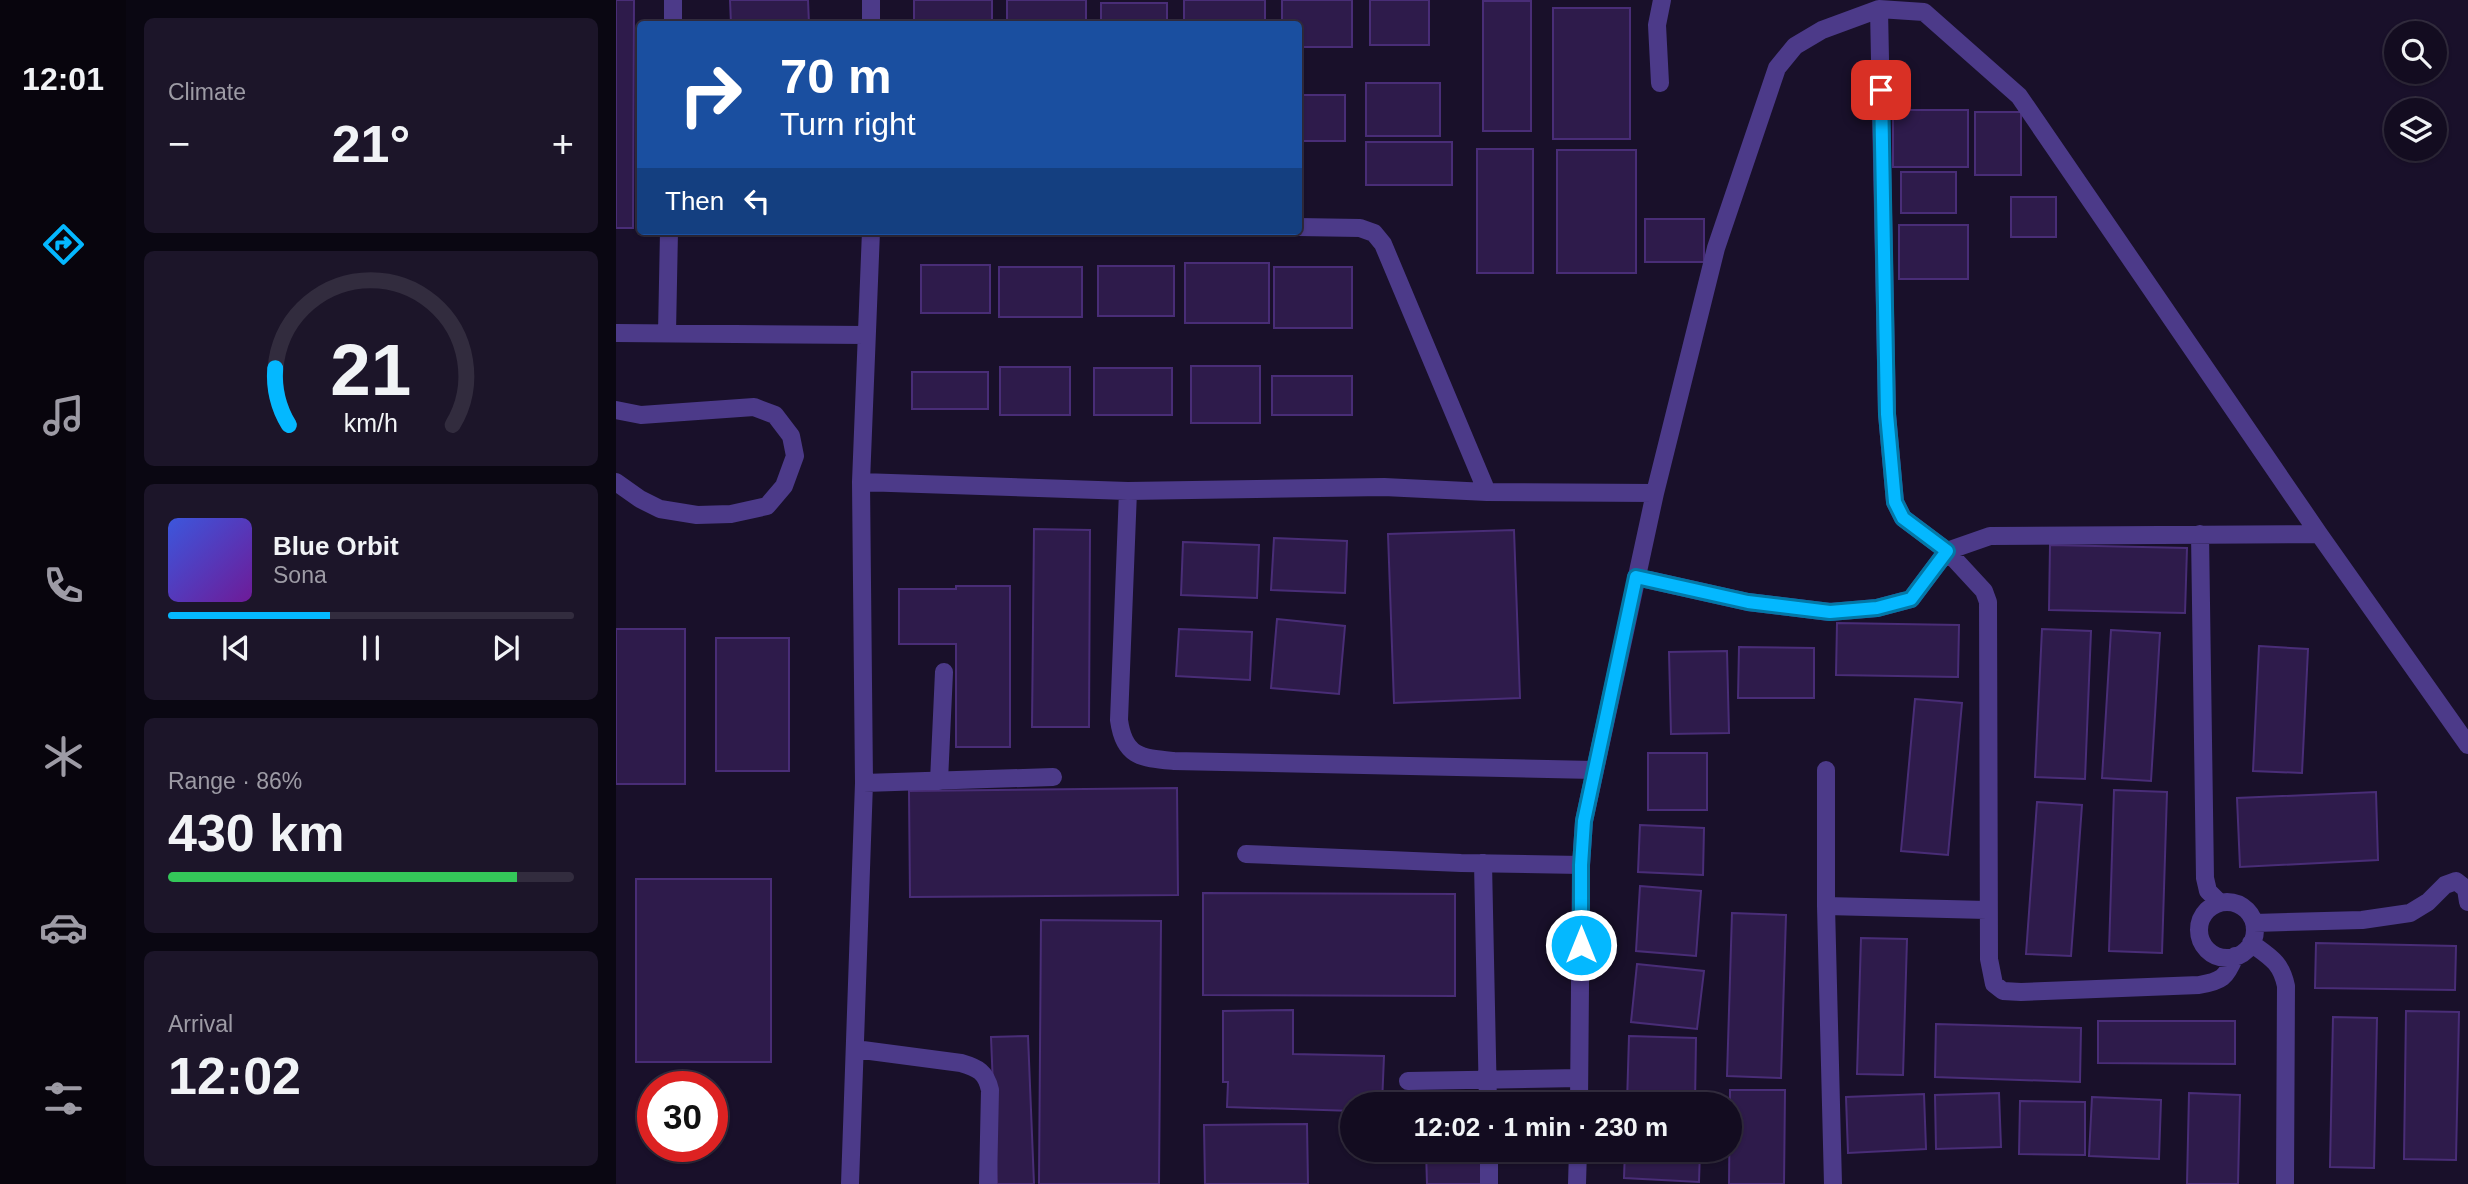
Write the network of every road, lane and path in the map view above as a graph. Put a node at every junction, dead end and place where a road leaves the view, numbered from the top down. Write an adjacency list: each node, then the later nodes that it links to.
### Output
1 (673, 0): 6 (street)
2 (871, 0): 7 (street)
3 (1662, 0): 8 (street)
4 (1918, 6): 5 (street); 22 (street)
5 (1879, 9): 20 (street); 23 (street)
6 (673, 21)
7 (871, 21)
8 (1660, 83)
9 (1302, 227): 19 (street)
10 (669, 235): 13 (street)
11 (871, 235): 14 (street)
12 (616, 332): 13 (street)
13 (667, 333): 14 (street)
14 (866, 335): 17 (street)
15 (616, 410): 16 (street)
16 (616, 482)
17 (861, 482): 18 (street); 31 (street)
18 (1128, 491): 19 (street); 27 (street)
19 (1487, 492): 20 (street)
20 (1655, 492): 24 (street)
21 (2200, 534): 22 (street); 23 (street); 36 (street)
22 (2319, 534): 26 (street)
23 (1947, 551): 24 (street); 38 (street)
24 (1636, 577): 27 (street)
25 (944, 672): 30 (street)
26 (2468, 745)
27 (1594, 770): 34 (street)
28 (1826, 770): 37 (street)
29 (1052, 777): 30 (street)
30 (939, 781): 31 (street)
31 (863, 783): 42 (street)
32 (1246, 854): 33 (street)
33 (1483, 863): 34 (street); 44 (street)
34 (1581, 865): 43 (street)
35 (2468, 902): 39 (street)
36 (2220, 903): 39 (street); 41 (street)
37 (1826, 906): 38 (street); 54 (street)
38 (1987, 910): 41 (street)
39 (2254, 923): 40 (street)
40 (2251, 943): 41 (street); 55 (street)
41 (2235, 957)
42 (855, 1049): 50 (street); 51 (street)
43 (1580, 1078): 44 (street); 47 (street)
44 (1488, 1079): 45 (street); 46 (street)
45 (1408, 1081)
46 (1488, 1092)
47 (1579, 1092)
48 (1489, 1162): 52 (street)
49 (1578, 1162): 53 (street)
50 (850, 1184)
51 (988, 1184)
52 (1489, 1184)
53 (1577, 1184)
54 (1833, 1184)
55 (2284, 1184)

